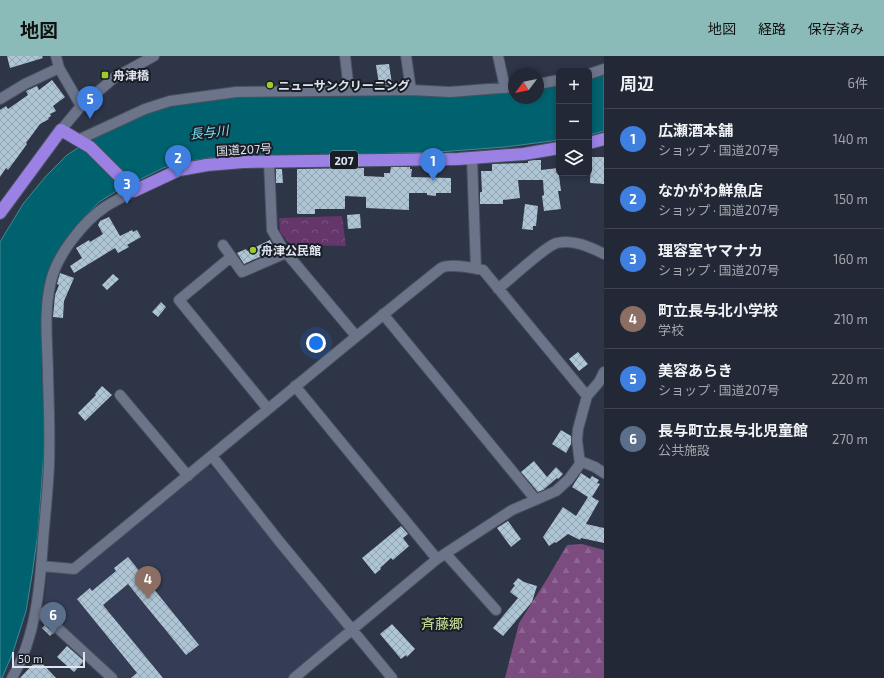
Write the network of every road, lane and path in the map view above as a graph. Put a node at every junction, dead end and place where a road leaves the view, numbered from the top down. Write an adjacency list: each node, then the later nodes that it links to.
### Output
1 (56, 56): 6 (street)
2 (154, 56): 16 (street)
3 (345, 56): 14 (street)
4 (406, 56): 13 (street)
5 (498, 56): 11 (street)
6 (59, 68): 15 (street); 16 (street)
7 (604, 70): 8 (street)
8 (592, 73)
9 (556, 81): 10 (street)
10 (544, 83)
11 (508, 84)
12 (508, 87): 13 (street)
13 (411, 90): 14 (street)
14 (349, 91): 19 (street)
15 (0, 99)
16 (81, 106): 17 (street)
17 (61, 130): 19 (highway); 25 (highway)
18 (604, 139): 20 (highway)
19 (81, 141): 24 (highway)
20 (592, 142)
21 (556, 149): 22 (highway, 国道207号 / 207)
22 (472, 158): 23 (highway, 国道207号 / 207); 30 (street)
23 (269, 162): 24 (highway, 国道207号 / 207); 27 (street)
24 (132, 189): 46 (street)
25 (0, 213)
26 (223, 245): 29 (street)
27 (286, 253): 29 (street); 33 (street)
28 (604, 254): 31 (street)
29 (231, 257): 38 (street)
30 (476, 269): 31 (street); 32 (street)
31 (498, 289): 37 (street)
32 (383, 314): 33 (street); 43 (street)
33 (356, 336): 35 (street)
34 (604, 372): 37 (street)
35 (294, 386): 38 (street); 45 (street)
36 (120, 395): 42 (street)
37 (587, 396): 40 (street)
38 (268, 408): 39 (street)
39 (212, 456): 42 (street); 49 (street)
40 (580, 461): 41 (street); 43 (street)
41 (604, 473)
42 (188, 476): 46 (street)
43 (536, 500): 44 (street)
44 (446, 554): 45 (street); 48 (street)
45 (437, 559): 49 (street)
46 (41, 566): 47 (street)
47 (36, 610): 50 (street); 51 (street)
48 (496, 610)
49 (353, 630): 52 (street); 53 (street)
50 (12, 678)
51 (112, 678)
52 (294, 678)
53 (392, 678)

